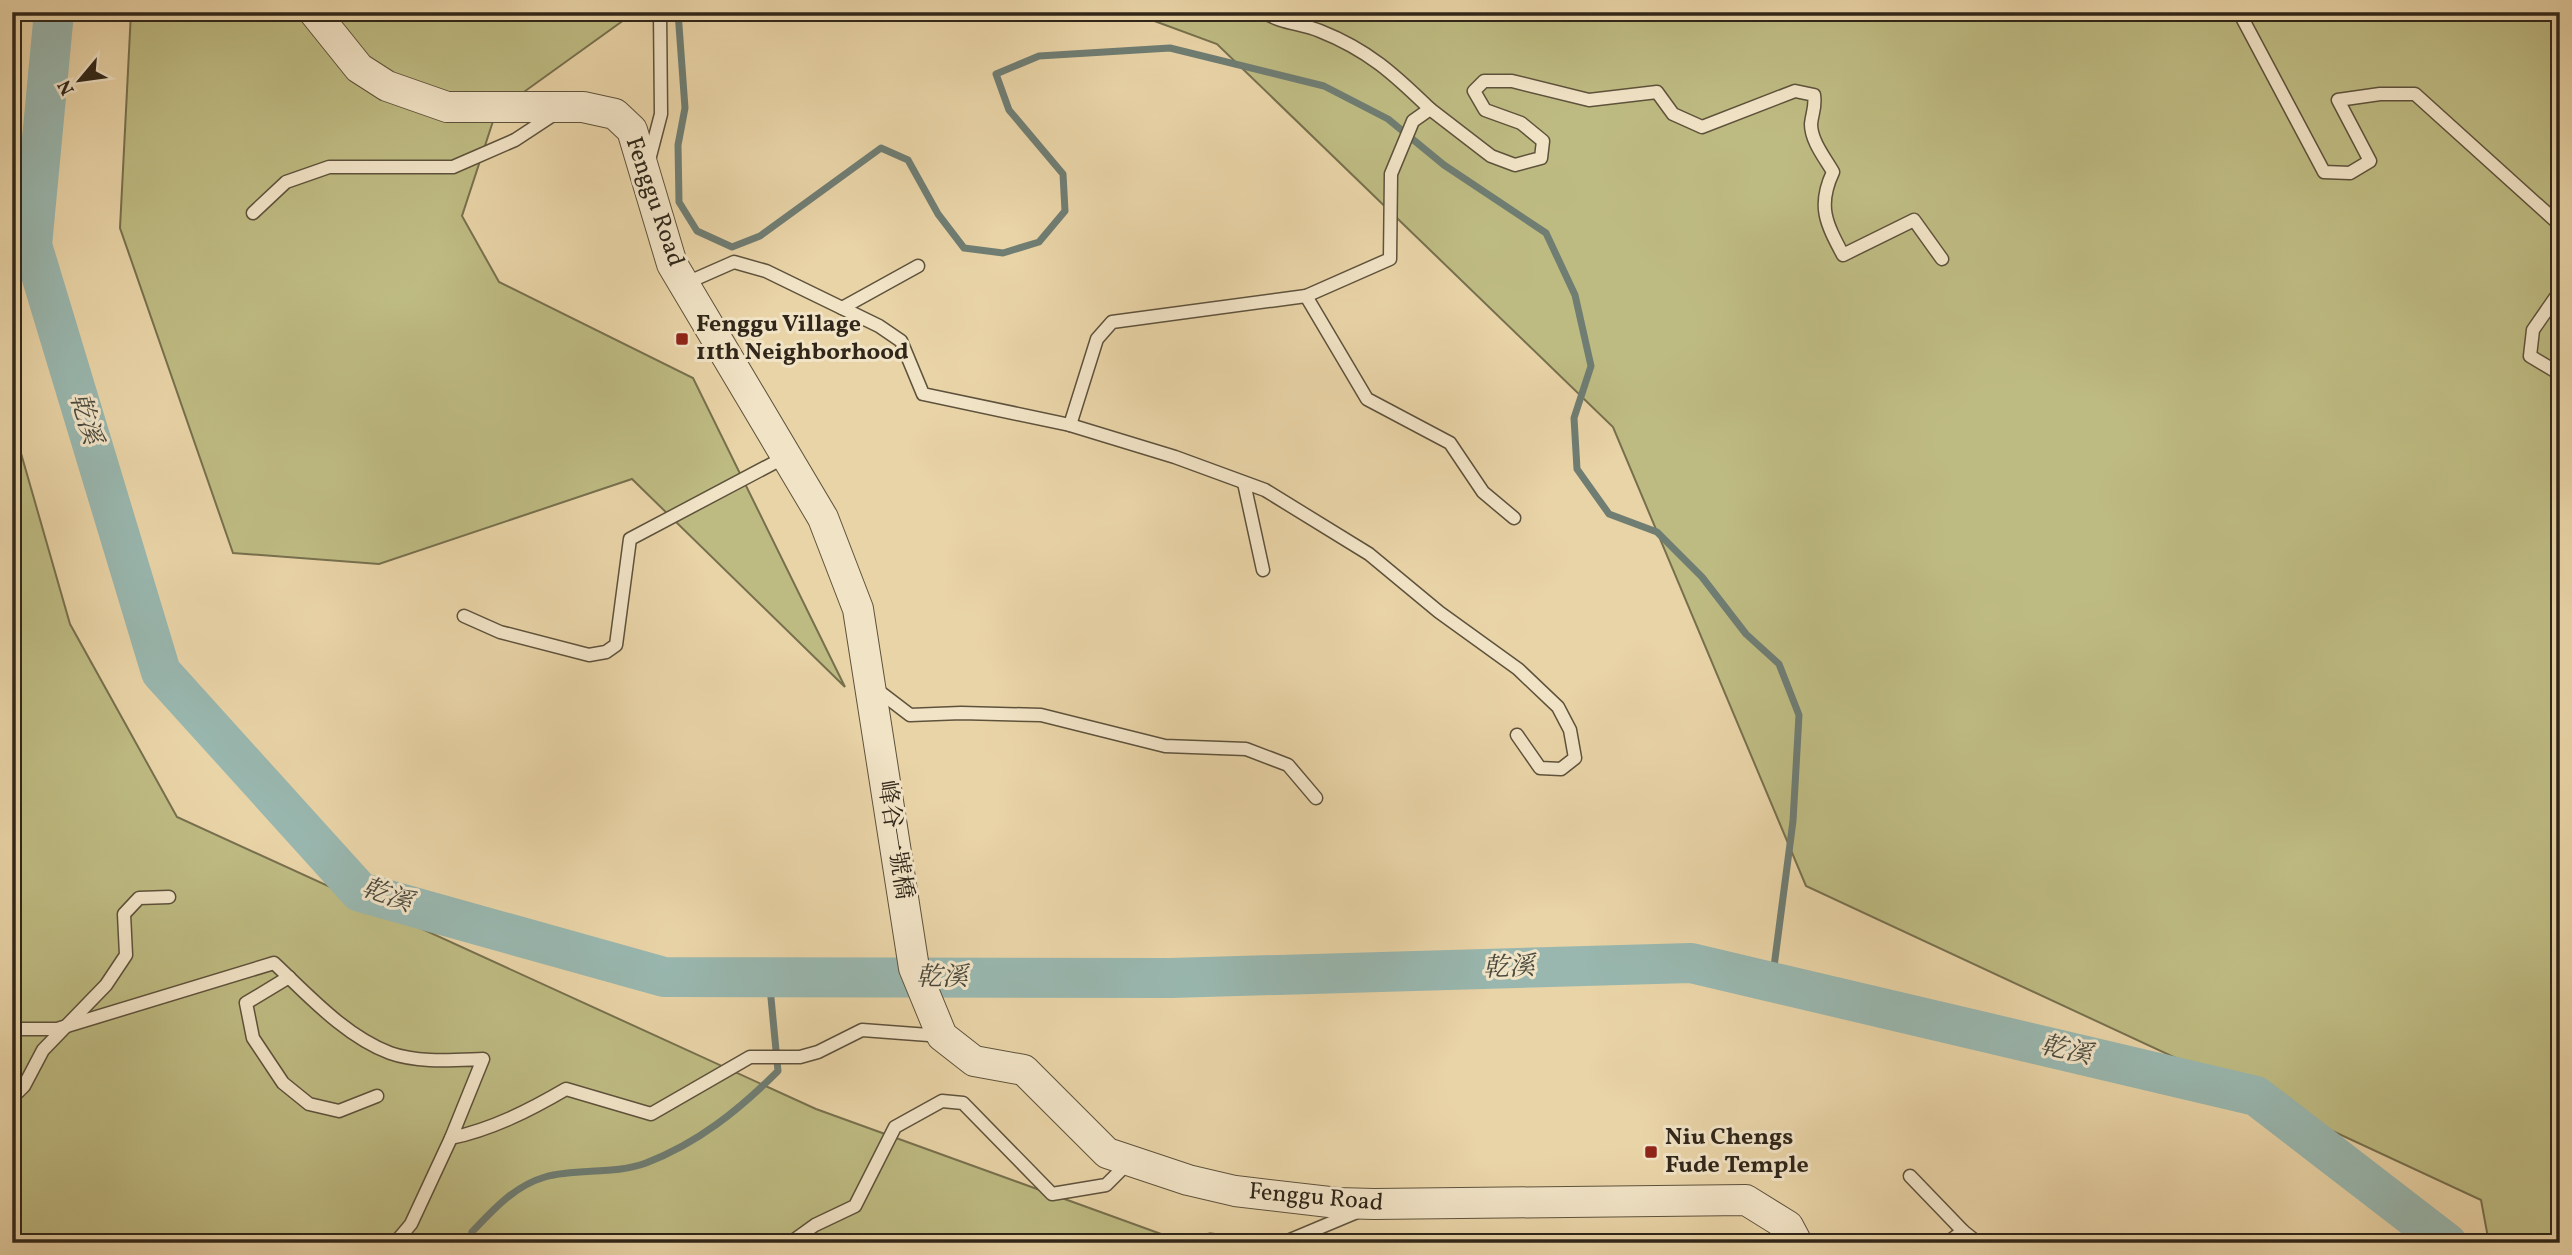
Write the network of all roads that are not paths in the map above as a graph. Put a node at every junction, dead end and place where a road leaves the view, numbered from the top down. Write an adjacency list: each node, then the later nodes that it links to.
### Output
1 (314, 12): 5 (street, Fenggu Road)
2 (660, 12): 7 (lane)
3 (1264, 12): 6 (lane)
4 (2239, 12): 9 (lane)
5 (566, 107): 7 (street, Fenggu Road); 8 (lane)
6 (1430, 109): 10 (lane); 14 (lane)
7 (645, 178): 12 (street, Fenggu Road)
8 (253, 213)
9 (2560, 225)
10 (1942, 258)
11 (918, 266): 15 (lane)
12 (684, 284): 15 (lane); 18 (street, Fenggu Road)
13 (2560, 291): 16 (lane)
14 (1306, 296): 17 (lane); 20 (lane)
15 (842, 308): 17 (lane)
16 (2560, 374)
17 (1070, 425): 19 (lane)
18 (786, 457): 22 (lane); 23 (street, Fenggu Road)
19 (1244, 483): 21 (lane); 24 (lane)
20 (1514, 517)
21 (1263, 570)
22 (464, 616)
23 (872, 699): 25 (lane); 30 (street, 峰谷一號橋)
24 (1517, 735)
25 (1316, 798)
26 (169, 897): 28 (lane)
27 (289, 977): 28 (lane); 31 (lane); 33 (lane)
28 (66, 1027): 29 (lane); 32 (lane)
29 (12, 1029)
30 (942, 1035): 33 (lane); 34 (street, Fenggu Road)
31 (377, 1096)
32 (12, 1098)
33 (451, 1138): 38 (lane)
34 (1130, 1161): 36 (street, Fenggu Road); 39 (lane)
35 (1910, 1176): 37 (lane)
36 (1374, 1204): 42 (lane); 43 (street, Fenggu Road)
37 (1963, 1231): 44 (lane); 45 (lane)
38 (395, 1243)
39 (790, 1243)
40 (1213, 1243): 41 (lane)
41 (1240, 1243)
42 (1283, 1243)
43 (1797, 1243)
44 (1947, 1243)
45 (1978, 1243)

